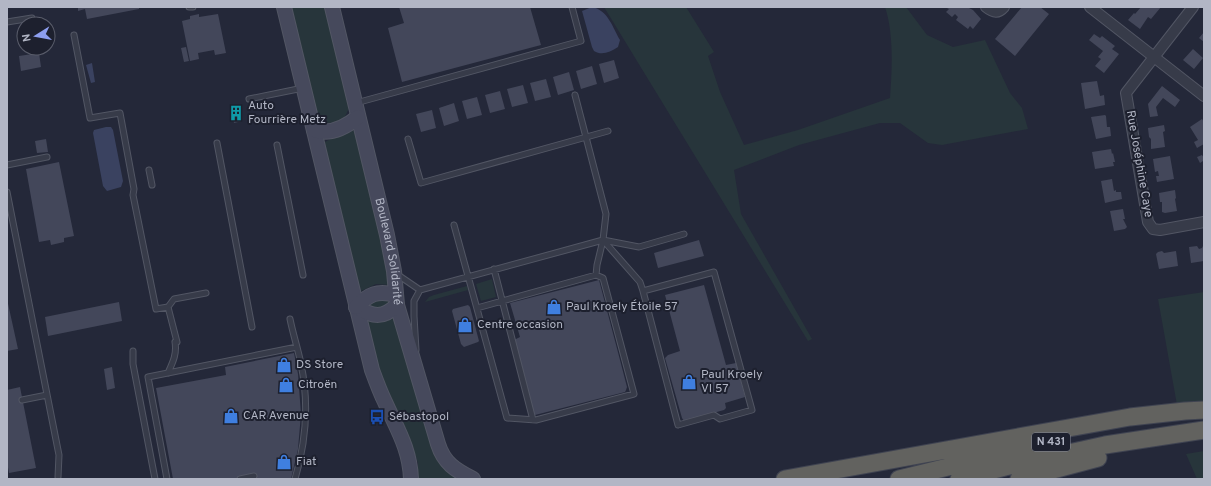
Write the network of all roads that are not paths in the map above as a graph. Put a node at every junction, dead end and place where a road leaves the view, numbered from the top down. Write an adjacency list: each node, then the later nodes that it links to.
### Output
1 (189, 7): 2 (lane)
2 (193, 7)
3 (284, 7): 12 (main road)
4 (334, 7): 16 (main road, Boulevard Solidarité)
5 (572, 7): 16 (lane)
6 (986, 7): 7 (street)
7 (1004, 7)
8 (1090, 7): 11 (street)
9 (1193, 7): 11 (street, Rue Joséphine Caye)
10 (74, 36): 43 (lane)
11 (1154, 56): 14 (street); 29 (street, Rue Joséphine Caye)
12 (303, 88): 15 (lane); 17 (main road)
13 (575, 94): 19 (lane)
14 (1204, 96)
15 (249, 98)
16 (356, 110): 17 (main road); 34 (main road, Boulevard Solidarité)
17 (314, 130): 44 (main road)
18 (608, 131): 19 (lane)
19 (586, 137): 20 (lane); 32 (lane)
20 (408, 139)
21 (217, 143): 47 (lane)
22 (277, 145): 35 (lane)
23 (47, 157): 24 (lane)
24 (7, 165)
25 (149, 170): 26 (lane)
26 (152, 185)
27 (7, 192): 28 (lane)
28 (8, 204): 52 (lane)
29 (1204, 222)
30 (454, 225): 37 (lane)
31 (684, 234): 32 (lane)
32 (603, 240): 33 (lane); 36 (lane); 39 (lane)
33 (494, 269): 37 (lane); 42 (lane)
34 (394, 271): 38 (lane); 41 (main road, Boulevard Solidarité)
35 (303, 274)
36 (596, 275): 42 (lane); 55 (lane)
37 (469, 276): 38 (lane); 45 (lane)
38 (420, 290): 50 (lane)
39 (643, 291): 39 (lane)
40 (206, 293): 43 (lane)
41 (397, 300): 44 (main road); 44 (main road); 50 (main road, Boulevard Solidarité)
42 (502, 301): 45 (lane); 55 (lane)
43 (168, 307): 51 (lane)
44 (356, 307): 63 (main road)
45 (477, 308): 55 (lane)
46 (290, 319): 48 (lane)
47 (252, 327)
48 (297, 347): 51 (lane); 62 (lane)
49 (133, 350): 59 (lane)
50 (417, 371): 64 (main road, Boulevard Solidarité)
51 (168, 373): 60 (lane)
52 (47, 395): 53 (lane); 58 (lane)
53 (22, 400)
54 (1204, 412): 65 (highway); 66 (highway, N 431)
55 (533, 420)
56 (1203, 430): 67 (highway, N 431); 68 (highway)
57 (254, 476): 61 (lane)
58 (58, 477)
59 (155, 479)
60 (167, 479)
61 (240, 479)
62 (295, 479)
63 (411, 479)
64 (473, 479)
65 (785, 479)
66 (899, 479)
67 (959, 479)
68 (1019, 479)

